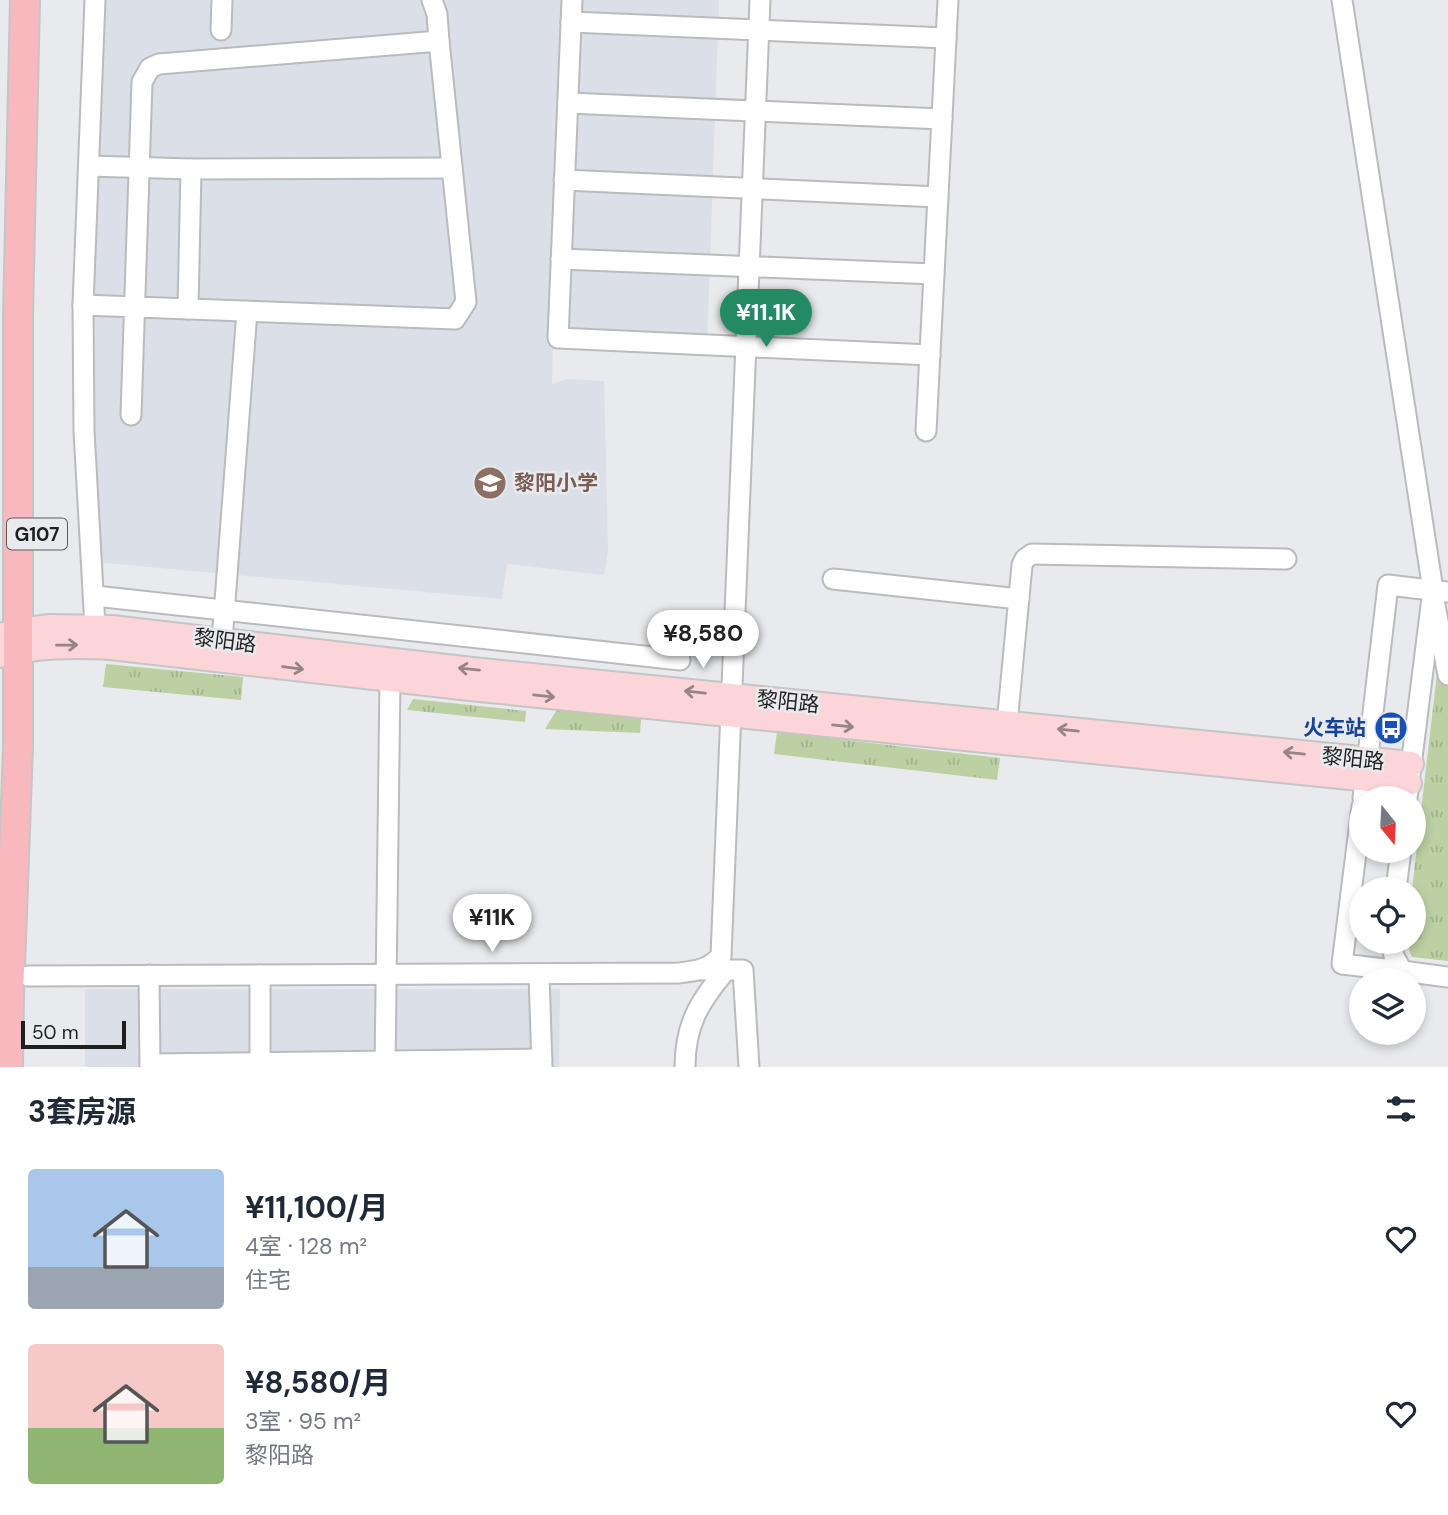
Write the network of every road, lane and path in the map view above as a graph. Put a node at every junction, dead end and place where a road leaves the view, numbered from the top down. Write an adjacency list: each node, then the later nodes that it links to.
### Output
1 (24, 0): 43 (highway, G107)
2 (44, 0): 43 (highway, G107)
3 (95, 0): 18 (street)
4 (222, 0): 11 (street)
5 (432, 0): 14 (street)
6 (572, 0): 10 (street)
7 (760, 0): 12 (street)
8 (948, 0): 13 (street)
9 (1342, 0): 38 (street)
10 (571, 22): 12 (street); 15 (street)
11 (221, 30)
12 (759, 30): 13 (street); 16 (street)
13 (946, 38): 17 (street)
14 (439, 41): 19 (street); 20 (street)
15 (568, 103): 16 (street); 22 (street)
16 (756, 111): 17 (street); 23 (street)
17 (942, 119): 24 (street)
18 (89, 166): 20 (street); 28 (street)
19 (452, 168): 21 (street); 31 (street)
20 (139, 169): 21 (street); 29 (street)
21 (191, 169): 30 (street)
22 (564, 180): 23 (street); 25 (street)
23 (752, 188): 24 (street); 26 (street)
24 (938, 197): 27 (street)
25 (561, 259): 26 (street); 32 (street)
26 (750, 267): 27 (street); 32 (street)
27 (934, 274): 33 (street)
28 (83, 305): 29 (street); 39 (street)
29 (135, 307): 30 (street); 34 (street)
30 (188, 309): 31 (street)
31 (247, 311): 41 (street)
32 (746, 346): 33 (street); 48 (street)
33 (930, 355): 35 (street)
34 (131, 415)
35 (926, 431)
36 (1286, 559): 40 (street)
37 (833, 579): 40 (street)
38 (1440, 591): 46 (street); 50 (street); 51 (street)
39 (95, 596): 41 (street); 42 (street)
40 (1019, 599): 49 (street)
41 (224, 610): 44 (street); 45 (street)
42 (95, 627): 43 (main road, 黎阳路); 44 (main road, 黎阳路)
43 (18, 641): 47 (main road, 黎阳路, one-way to 47); 61 (highway, G107); 67 (highway, G107)
44 (222, 641): 48 (main road, 黎阳路, one-way to 44)
45 (680, 660)
46 (1448, 675)
47 (390, 679): 48 (main road, 黎阳路, one-way to 48); 56 (street)
48 (732, 705): 49 (main road, 黎阳路); 50 (main road, 黎阳路, one-way to 50); 54 (street)
49 (1007, 724): 50 (main road, 黎阳路, one-way to 49)
50 (1365, 779): 51 (main road, 黎阳路)
51 (1409, 782)
52 (1355, 863): 53 (street)
53 (1376, 968)
54 (701, 970): 55 (street); 57 (street)
55 (726, 970): 69 (street); 70 (street)
56 (386, 974): 57 (street); 60 (street); 64 (street)
57 (539, 974): 63 (street)
58 (1426, 974): 62 (street)
59 (149, 975): 60 (street); 61 (street); 65 (street)
60 (260, 975): 66 (street)
61 (29, 976): 68 (highway, G107)
62 (1448, 977)
63 (542, 1063): 64 (street)
64 (385, 1064): 66 (street)
65 (150, 1065): 66 (street)
66 (260, 1065)
67 (8, 1067)
68 (27, 1067)
69 (685, 1067)
70 (749, 1067)

